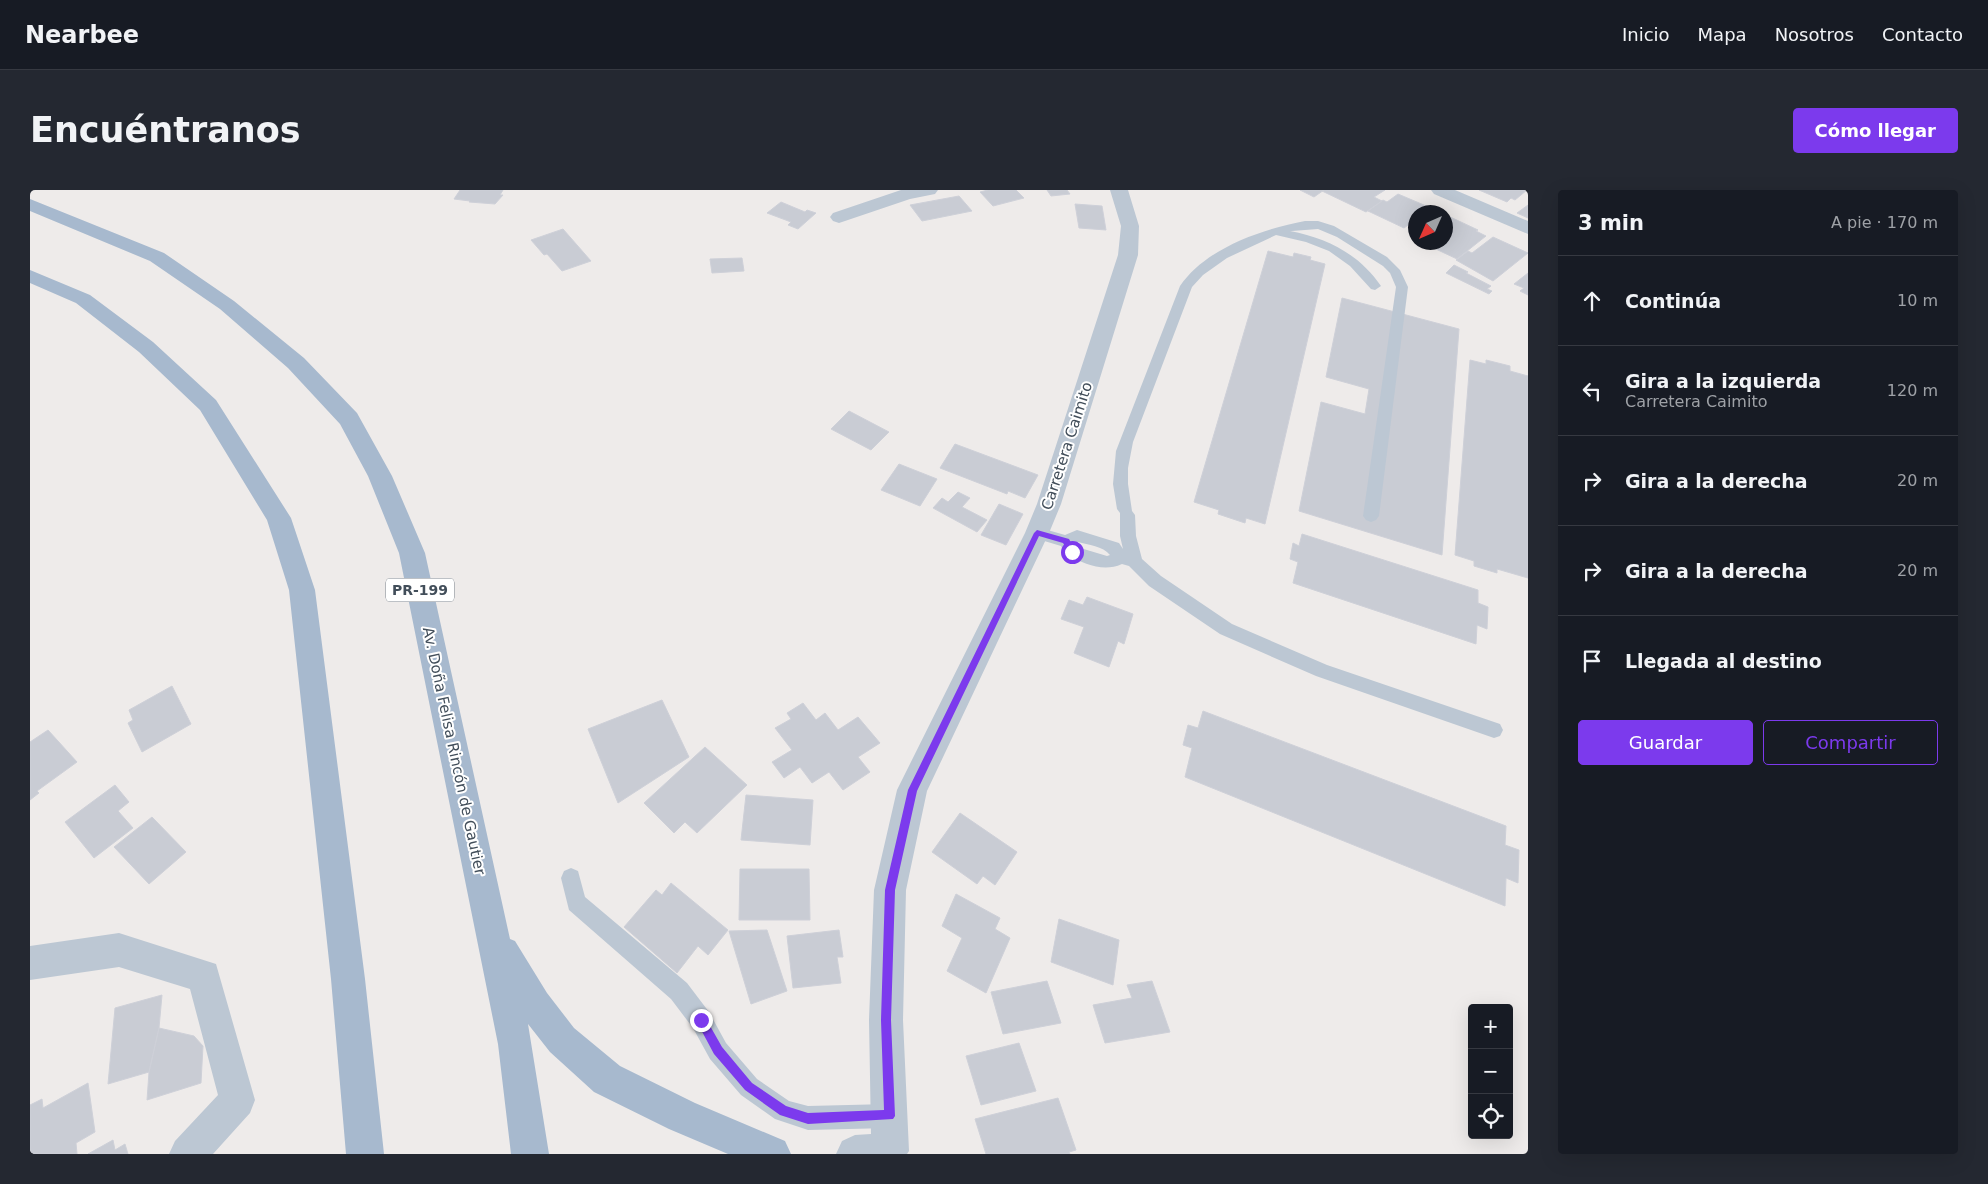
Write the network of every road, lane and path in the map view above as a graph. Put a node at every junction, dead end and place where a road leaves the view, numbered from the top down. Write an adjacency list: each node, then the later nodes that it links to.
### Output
1 (929, 190): 5 (street)
2 (1118, 190): 11 (street, Carretera Caimito)
3 (1440, 190): 6 (street)
4 (30, 204): 16 (main road, Av. Doña Felisa Rincón de Gautier / PR-199)
5 (839, 217)
6 (1528, 228)
7 (1272, 232): 9 (lane); 10 (lane); 13 (lane)
8 (30, 276): 21 (main road)
9 (1375, 286)
10 (1371, 516)
11 (1037, 533): 12 (lane); 18 (street, Carretera Caimito)
12 (1066, 541): 13 (lane); 13 (lane)
13 (1128, 560): 14 (lane)
14 (1494, 730)
15 (571, 878): 18 (lane)
16 (493, 936): 22 (main road, Av. Doña Felisa Rincón de Gautier / PR-199); 23 (main road)
17 (30, 964): 20 (street)
18 (889, 1116): 19 (street, Carretera Caimito)
19 (891, 1153): 24 (street, Carretera Caimito)
20 (188, 1154)
21 (365, 1154)
22 (530, 1154)
23 (772, 1154)
24 (855, 1154)

